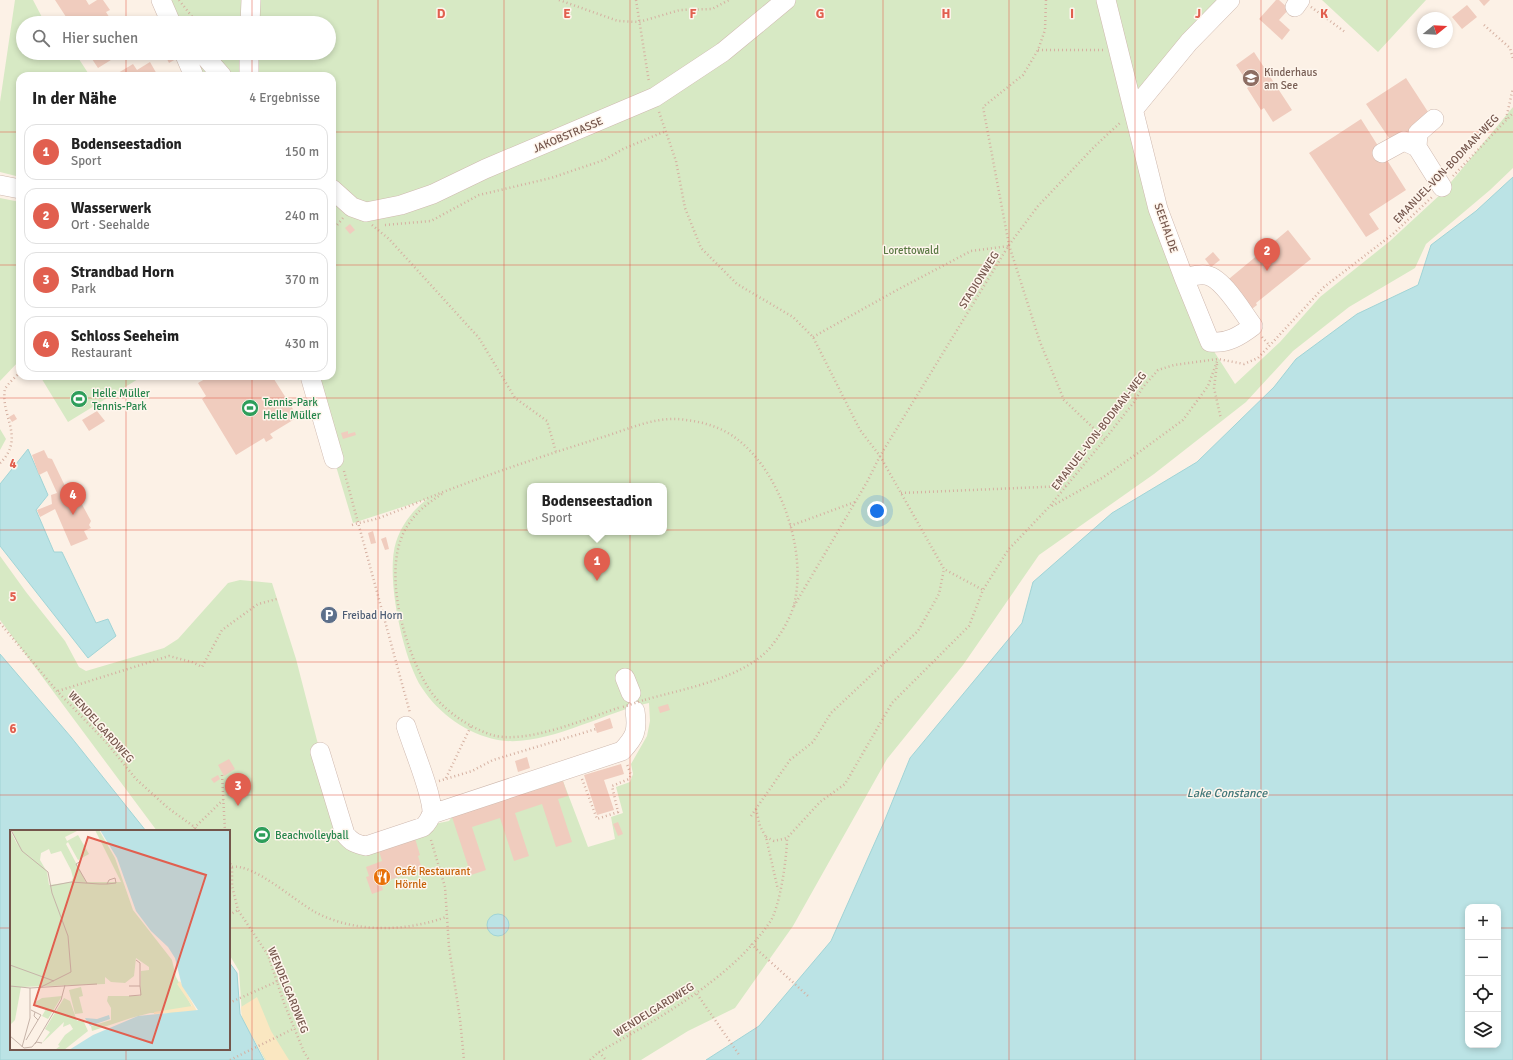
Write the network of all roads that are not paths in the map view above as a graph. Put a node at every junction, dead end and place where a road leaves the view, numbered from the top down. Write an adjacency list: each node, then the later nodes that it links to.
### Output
1 (251, 0): 5 (street)
2 (786, 0): 19 (street, JAKOBSTRASSE)
3 (1106, 0): 12 (street, SEEHALDE)
4 (1230, 0): 12 (street)
5 (250, 16)
6 (187, 60): 9 (street)
7 (208, 60): 10 (street)
8 (249, 60): 11 (street)
9 (192, 72)
10 (219, 72)
11 (249, 72)
12 (1134, 109): 20 (street, SEEHALDE)
13 (1434, 119): 14 (street)
14 (1417, 147): 15 (street); 17 (street)
15 (1382, 153)
16 (0, 185): 18 (street)
17 (1442, 187)
18 (16, 188)
19 (336, 193)
20 (1184, 278): 20 (street, SEEHALDE)
21 (311, 380): 22 (street)
22 (338, 462)
23 (632, 698): 26 (street)
24 (408, 721): 26 (street)
25 (320, 752): 26 (street)
26 (429, 819)

